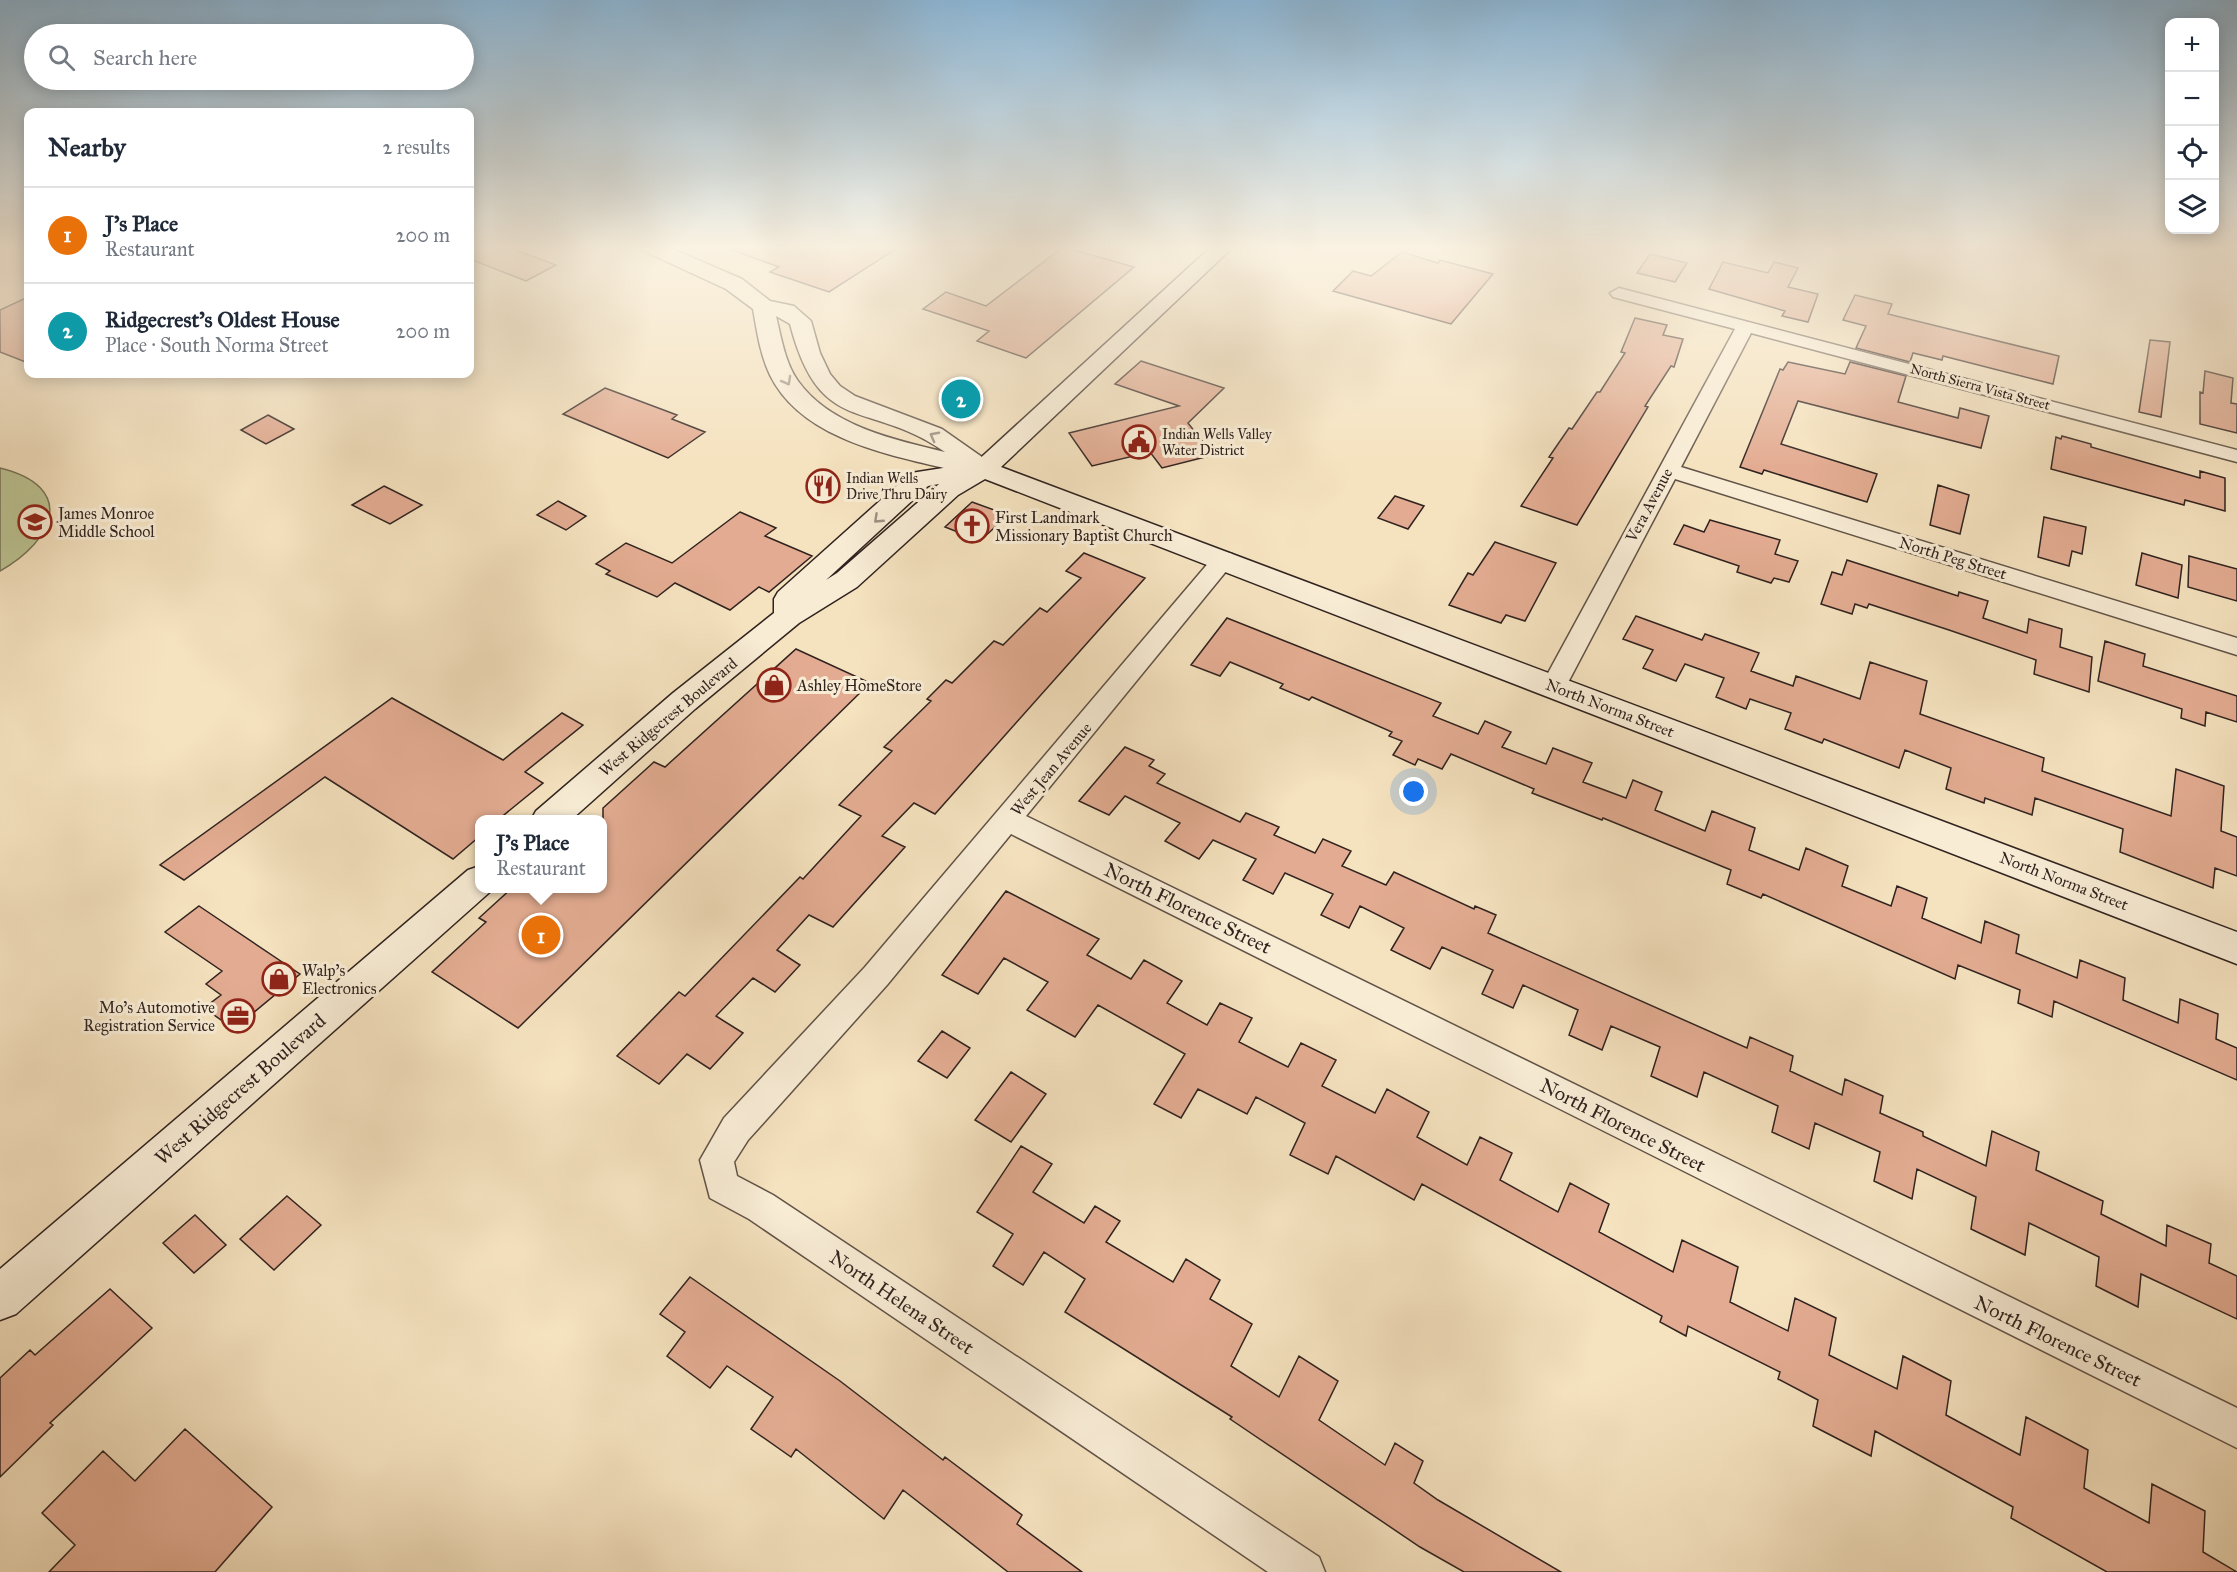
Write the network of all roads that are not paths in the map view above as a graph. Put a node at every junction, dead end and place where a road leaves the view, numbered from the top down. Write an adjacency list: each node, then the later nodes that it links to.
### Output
1 (766, 320): 7 (main road, one-way to 7)
2 (799, 320): 7 (main road, one-way to 2)
3 (1143, 320): 7 (main road)
4 (1728, 320): 5 (street, North Sierra Vista Street)
5 (1746, 325): 6 (street, North Sierra Vista Street); 8 (street, Vera Avenue)
6 (2237, 456)
7 (982, 469): 9 (main road, North Norma Street); 12 (main road, West Ridgecrest Boulevard)
8 (1668, 470): 10 (street, North Peg Street); 11 (street, Vera Avenue)
9 (1224, 560): 11 (main road, North Norma Street); 13 (street, West Jean Avenue)
10 (2237, 647)
11 (1554, 686): 15 (main road, North Norma Street)
12 (553, 815)
13 (1009, 820): 16 (street, West Jean Avenue); 18 (street, North Florence Street)
14 (475, 884): 17 (main road, West Ridgecrest Boulevard)
15 (2237, 948)
16 (876, 976): 19 (street, North Helena Street)
17 (0, 1298)
18 (2237, 1429)
19 (1304, 1572)

